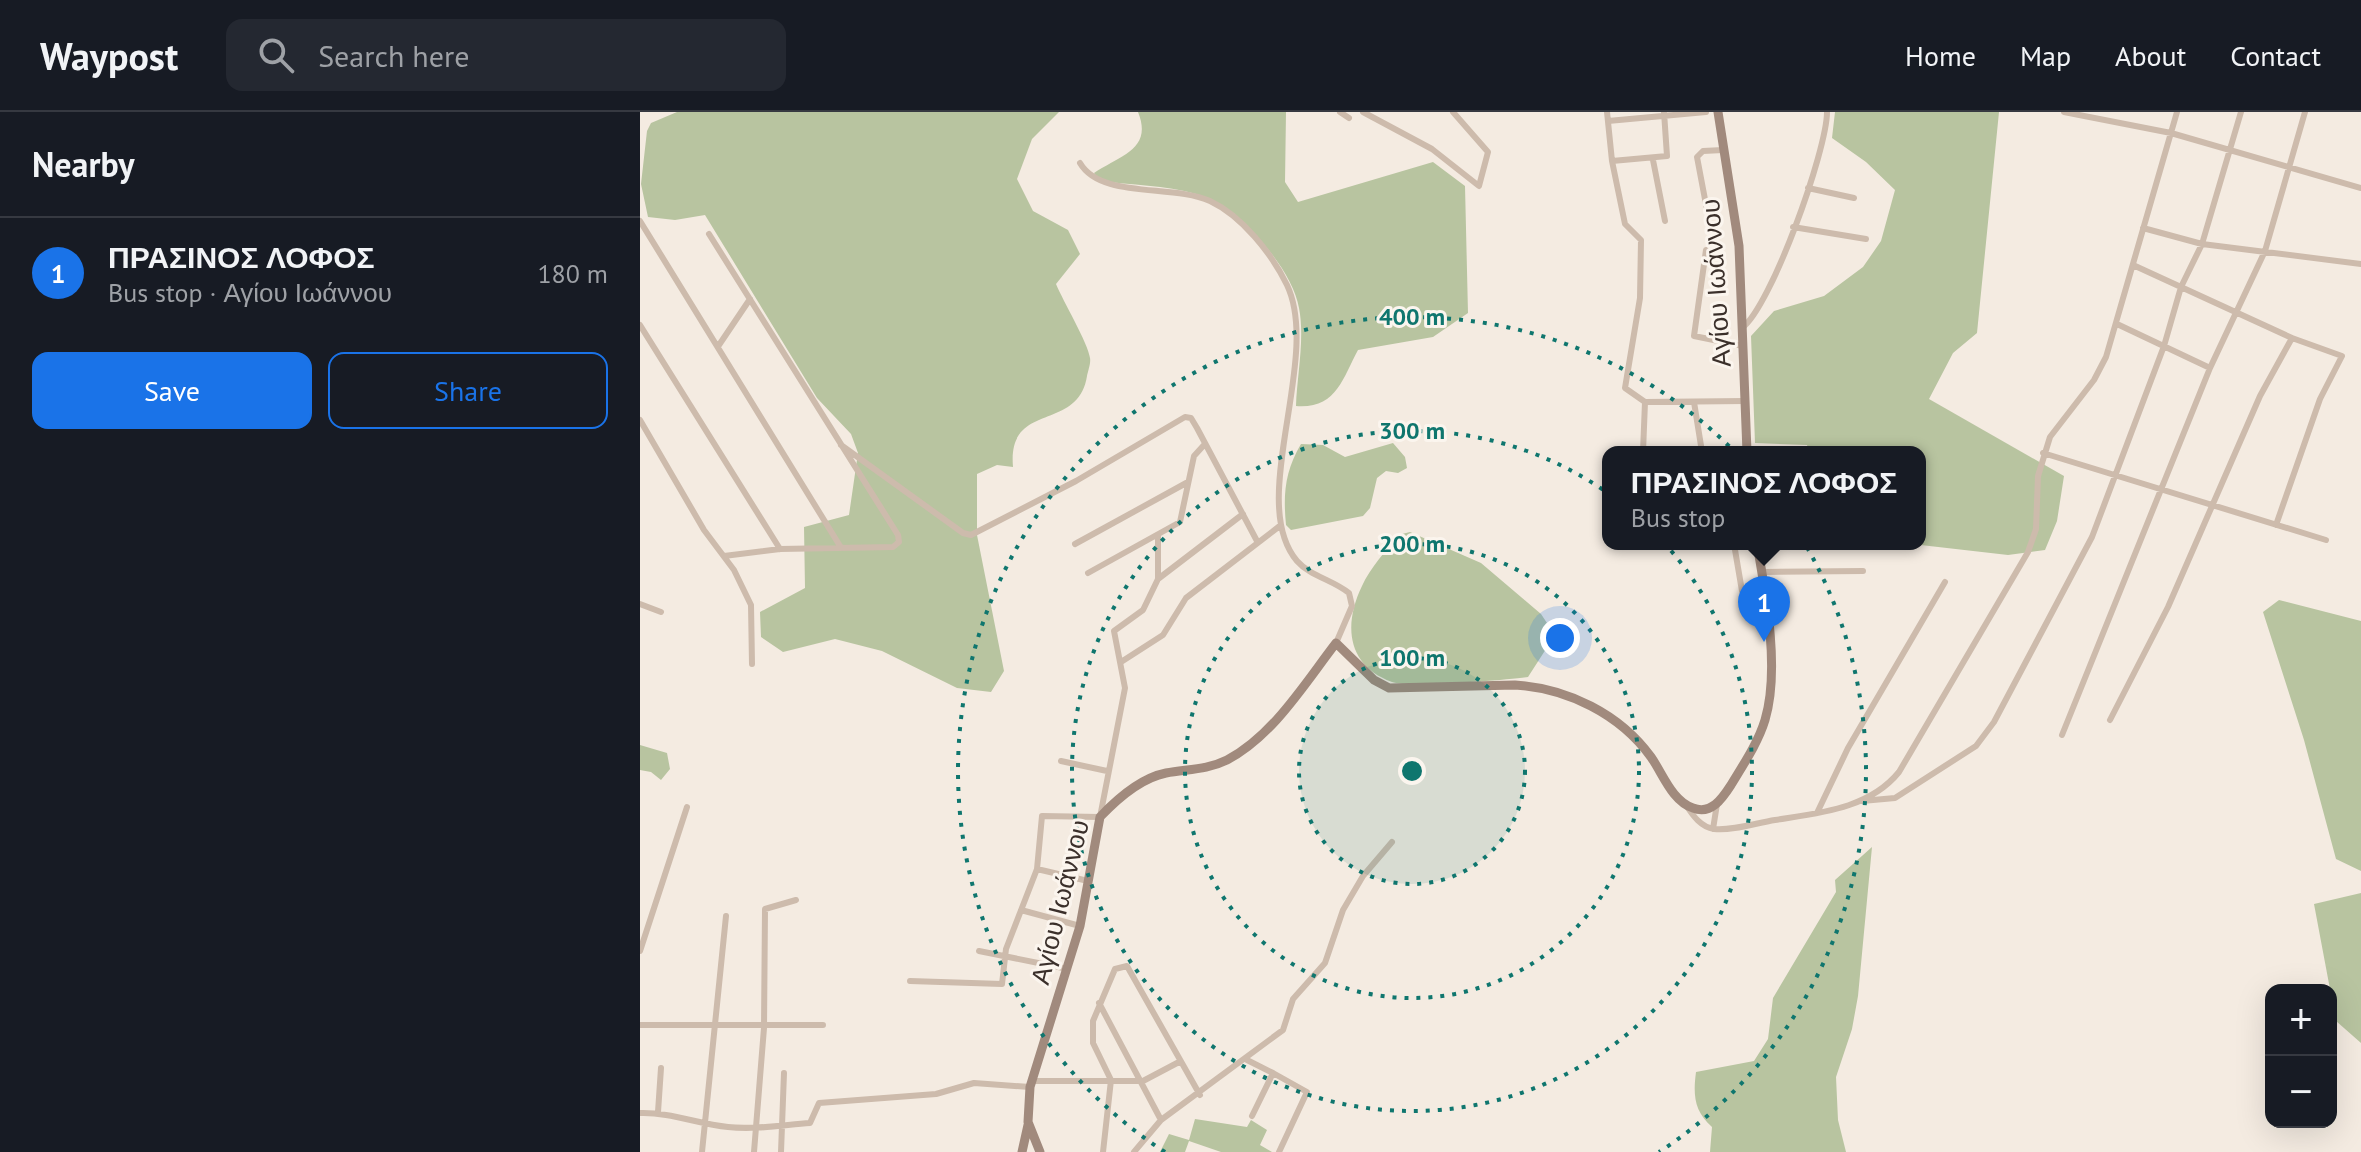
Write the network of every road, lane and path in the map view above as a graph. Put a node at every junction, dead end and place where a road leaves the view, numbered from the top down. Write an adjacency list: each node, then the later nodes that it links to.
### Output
1 (1340, 112): 13 (street)
2 (1363, 112): 3 (street)
3 (1453, 112)
4 (1607, 112): 14 (street)
5 (1706, 112): 12 (street)
6 (1718, 112): 16 (street, Αγίου Ιωάννου)
7 (1827, 112): 22 (street)
8 (2064, 112): 15 (street)
9 (2177, 112): 15 (street)
10 (2241, 112): 17 (street)
11 (2305, 112): 21 (street)
12 (1664, 115): 14 (street); 18 (street)
13 (1349, 118)
14 (1608, 121): 19 (street)
15 (2171, 133): 17 (street); 29 (street)
16 (1723, 150): 25 (street); 42 (street, Αγίου Ιωάννου)
17 (2231, 150): 21 (street); 32 (street)
18 (1653, 160): 19 (street); 27 (street)
19 (1612, 161): 49 (street)
20 (1080, 163): 63 (street)
21 (2288, 167): 23 (street); 34 (street)
22 (1808, 188): 24 (street); 28 (street)
23 (2361, 188)
24 (1854, 198)
25 (1707, 210)
26 (640, 221): 44 (street)
27 (1665, 221)
28 (1793, 227): 31 (street); 42 (street)
29 (2143, 228): 32 (street); 36 (street)
30 (709, 234): 38 (street)
31 (1866, 239)
32 (2202, 244): 34 (street); 37 (street)
33 (1706, 250): 45 (street)
34 (2265, 251): 35 (street); 39 (street)
35 (2361, 264)
36 (2133, 265): 37 (street); 40 (street)
37 (2181, 287): 39 (street); 46 (street)
38 (750, 299): 44 (street); 52 (street)
39 (2235, 311): 43 (street); 47 (street)
40 (2117, 324): 46 (street); 57 (street)
41 (640, 325): 70 (street)
42 (1742, 328): 45 (street, Αγίου Ιωάννου)
43 (2292, 338): 61 (street); 64 (street)
44 (719, 345): 69 (street)
45 (1743, 346): 48 (street, Αγίου Ιωάννου)
46 (2164, 346): 47 (street); 58 (street)
47 (2210, 368): 60 (street)
48 (1745, 401): 50 (street); 56 (street, Αγίου Ιωάννου)
49 (1645, 402): 50 (street); 54 (street)
50 (1694, 402): 55 (street)
51 (640, 420): 73 (street)
52 (841, 445): 53 (street); 69 (street)
53 (1204, 445): 59 (street); 62 (street)
54 (1643, 446)
55 (1701, 446)
56 (1747, 446)
57 (2043, 453): 58 (street); 89 (street)
58 (2115, 477): 60 (street); 89 (street)
59 (1188, 482): 65 (street); 68 (street)
60 (2158, 491): 61 (street); 86 (street)
61 (2209, 507): 64 (street); 85 (street)
62 (1243, 514): 67 (street); 77 (street)
63 (1281, 525): 67 (street); 82 (street)
64 (2276, 525): 66 (street)
65 (1158, 536): 76 (street); 77 (street)
66 (2326, 540)
67 (1257, 541): 83 (street)
68 (1075, 544)
69 (840, 546): 70 (street)
70 (780, 549): 73 (street)
71 (1735, 550): 79 (street)
72 (1758, 550): 75 (street)
73 (724, 556): 84 (street)
74 (1863, 571): 75 (street)
75 (1762, 572): 79 (street)
76 (1088, 573)
77 (1158, 579): 83 (street)
78 (1945, 582): 93 (street)
79 (1765, 592): 90 (street)
80 (640, 604): 81 (street)
81 (661, 612)
82 (1336, 643): 91 (street); 94 (street, Αγίου Ιωάννου)
83 (1121, 662): 88 (street)
84 (752, 664)
85 (2110, 720)
86 (2062, 735)
87 (1061, 761): 88 (street)
88 (1107, 771): 94 (street)
89 (1861, 801): 93 (street)
90 (1717, 804): 91 (street); 95 (street)
91 (1686, 805): 95 (street)
92 (687, 807): 103 (street)
93 (1817, 813): 95 (street)
94 (1100, 817): 97 (street); 98 (street, Αγίου Ιωάννου)
95 (1713, 829)
96 (1392, 842): 113 (street)
97 (1037, 869): 98 (street); 100 (street)
98 (1090, 881): 102 (street, Αγίου Ιωάννου)
99 (796, 900): 112 (street)
100 (1021, 910): 102 (street); 105 (street)
101 (726, 916): 111 (street)
102 (1080, 926): 106 (street, Αγίου Ιωάννου)
103 (640, 951)
104 (979, 951): 105 (street)
105 (1006, 955): 106 (street); 107 (street)
106 (1068, 969): 120 (street, Αγίου Ιωάννου)
107 (910, 981)
108 (1099, 1003): 114 (street); 118 (street); 119 (street)
109 (640, 1025): 111 (street)
110 (823, 1025): 112 (street)
111 (714, 1026): 112 (street); 127 (street)
112 (764, 1028): 129 (street)
113 (1247, 1060): 117 (street); 121 (street)
114 (1179, 1062): 119 (street); 121 (street)
115 (661, 1068): 122 (street)
116 (784, 1073): 128 (street)
117 (1273, 1073): 124 (street); 137 (street)
118 (1111, 1080): 119 (street); 120 (street); 135 (street)
119 (1143, 1081): 125 (street)
120 (1031, 1084): 126 (street, Αγίου Ιωάννου); 128 (street)
121 (1200, 1095): 125 (street)
122 (658, 1112): 123 (street); 127 (street)
123 (640, 1113)
124 (1252, 1116)
125 (1161, 1120): 136 (street)
126 (1028, 1122): 133 (street); 134 (street, Αγίου Ιωάννου)
127 (705, 1124): 129 (street); 130 (street)
128 (784, 1125): 129 (street); 132 (street)
129 (756, 1129): 131 (street)
130 (702, 1152)
131 (754, 1152)
132 (781, 1152)
133 (1022, 1152)
134 (1040, 1152)
135 (1103, 1152)
136 (1134, 1152)
137 (1279, 1152)

